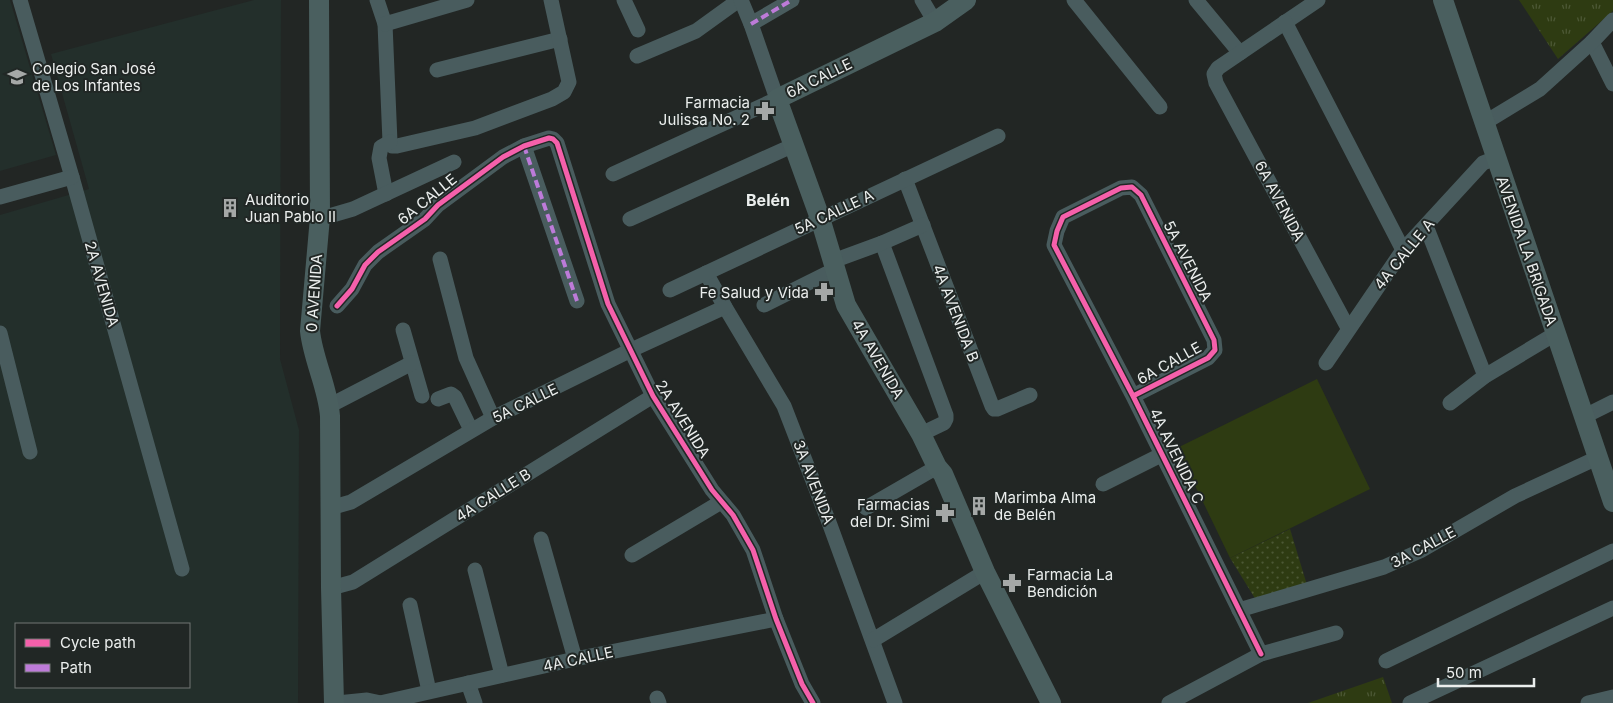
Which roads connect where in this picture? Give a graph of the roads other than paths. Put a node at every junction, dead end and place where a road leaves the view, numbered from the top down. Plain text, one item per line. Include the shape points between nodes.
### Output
1 (20, 0) edge
2 (319, 0) edge
3 (377, 0) edge
4 (466, 0) edge
5 (551, 0) edge
6 (624, 0) edge
7 (740, 0) edge
8 (792, 0) edge
9 (922, 0) edge
10 (966, 0) edge
11 (1074, 0) edge
12 (1196, 0) edge
13 (1318, 0) edge
14 (1443, 0) edge
15 (1613, 20) edge
16 (935, 22) junction
17 (1285, 22) junction
18 (385, 24) junction
19 (751, 24) junction
20 (638, 30) dead end
21 (560, 39) junction
22 (1592, 42) junction
23 (1240, 53) junction
24 (637, 56) dead end
25 (437, 70) dead end
26 (1613, 84) edge
27 (776, 99) junction
28 (1160, 107) dead end
29 (1484, 123) junction
30 (998, 136) dead end
31 (553, 139) joint
32 (390, 142) junction
33 (794, 145) junction
34 (524, 146) junction
35 (1496, 158) junction
36 (454, 162) dead end
37 (613, 174) dead end
38 (72, 177) junction
39 (905, 179) junction
40 (1132, 187) joint
41 (386, 194) junction
42 (0, 197) edge
43 (320, 217) junction
44 (820, 218) junction
45 (630, 219) dead end
46 (923, 225) junction
47 (1426, 226) junction
48 (882, 243) junction
49 (1403, 250) junction
50 (440, 259) dead end
51 (833, 265) junction
52 (706, 273) junction
53 (670, 290) dead end
54 (577, 301) dead end
55 (764, 305) dead end
56 (337, 306) dead end
57 (725, 307) junction
58 (1348, 328) junction
59 (403, 330) dead end
60 (0, 333) edge
61 (1555, 334) junction
62 (1216, 350) joint
63 (630, 351) junction
64 (412, 363) junction
65 (1326, 363) dead end
66 (1485, 376) junction
67 (1030, 395) dead end
68 (422, 396) dead end
69 (653, 396) junction
70 (1133, 396) junction
71 (438, 400) dead end
72 (1613, 402) edge
73 (1450, 403) dead end
74 (329, 406) junction
75 (493, 418) junction
76 (1583, 418) junction
77 (470, 430) junction
78 (921, 434) junction
79 (30, 452) dead end
80 (1162, 454) junction
81 (937, 467) junction
82 (1604, 467) edge
83 (1103, 484) dead end
84 (721, 502) junction
85 (1613, 502) edge
86 (330, 508) junction
87 (866, 508) dead end
88 (541, 539) dead end
89 (1613, 551) edge
90 (632, 555) dead end
91 (182, 569) dead end
92 (475, 570) dead end
93 (985, 572) junction
94 (331, 588) junction
95 (410, 605) dead end
96 (1613, 608) edge
97 (1239, 610) junction
98 (776, 619) junction
99 (1336, 633) dead end
100 (873, 640) junction
101 (1261, 654) junction
102 (575, 659) junction
103 (1386, 662) dead end
104 (502, 675) junction
105 (468, 682) junction
106 (428, 691) junction
107 (1613, 697) edge
108 (356, 702) edge
109 (1049, 702) edge
110 (336, 703) edge
111 (381, 703) edge
112 (475, 703) edge
113 (812, 703) edge
114 (895, 703) edge
115 (1169, 703) edge
116 (1410, 703) edge
117 (1588, 703) edge

1 - 38 street, 2A AVENIDA
2 - 43 street, 0 AVENIDA
3 - 18 street
4 - 18 street
5 - 21 street
6 - 20 street
7 - 19 street, 4A AVENIDA
7 - 24 street via 696,31
8 - 19 street
9 - 16 street
10 - 16 street, 6A CALLE
11 - 28 street
12 - 23 street
13 - 17 street
14 - 29 street, AVENIDA LA BRIGADA
15 - 22 street
16 - 27 street, 6A CALLE
17 - 23 street
17 - 49 street
18 - 32 street
19 - 27 street, 4A AVENIDA
21 - 25 street
21 - 32 street via 569,82 558,96 475,128 397,146
22 - 26 street
22 - 29 street via 1540,89
23 - 58 street, 6A AVENIDA via 1218,68 1214,74 1216,83
27 - 33 street, 4A AVENIDA
27 - 37 street, 6A CALLE
29 - 35 street, AVENIDA LA BRIGADA
30 - 39 street, 5A CALLE A
31 - 34 street, 6A CALLE
31 - 63 street, 2A AVENIDA via 557,143 608,304
32 - 41 street via 381,147 379,158
33 - 44 street, 4A AVENIDA
33 - 45 street
34 - 54 street
34 - 56 street, 6A CALLE via 469,181 438,205 426,219 378,252 365,264 352,290
35 - 47 street, 4A CALLE A via 1483,164
35 - 61 street, AVENIDA LA BRIGADA
36 - 41 street
38 - 42 street
38 - 91 street, 2A AVENIDA
39 - 44 street, 5A CALLE A
39 - 46 street, 4A AVENIDA B
40 - 62 street, 5A AVENIDA via 1141,195 1214,340
40 - 70 street, 4A AVENIDA C via 1121,188 1063,217 1054,245
41 - 43 street via 353,209
43 - 74 street, 0 AVENIDA via 310,331
44 - 51 street, 4A AVENIDA
44 - 52 street, 5A CALLE A
46 - 48 street
46 - 67 street, 4A AVENIDA B via 994,410
47 - 49 street, 4A CALLE A
47 - 66 street
48 - 51 street
48 - 78 street via 946,419
49 - 58 street, 4A CALLE A
50 - 75 street via 466,358
51 - 55 street
51 - 78 street, 4A AVENIDA via 846,305
52 - 53 street, 5A CALLE A
52 - 57 street, 3A AVENIDA
57 - 63 street, 5A CALLE
57 - 100 street, 3A AVENIDA via 784,406
58 - 65 street, 4A CALLE A
59 - 64 street
60 - 79 street
61 - 66 street
61 - 76 street, AVENIDA LA BRIGADA
62 - 70 street, 6A CALLE via 1208,358
63 - 69 street, 2A AVENIDA
63 - 75 street, 5A CALLE
64 - 68 street
64 - 74 street
66 - 73 street
69 - 84 street, 2A AVENIDA
69 - 94 street, 4A CALLE B via 353,582
70 - 80 street, 4A AVENIDA C
71 - 77 street via 452,394
72 - 76 street
74 - 86 street, 0 AVENIDA
75 - 77 street, 5A CALLE
76 - 82 street, AVENIDA LA BRIGADA
77 - 86 street, 5A CALLE via 351,502
78 - 81 street, 4A AVENIDA
80 - 83 street
80 - 97 street, 4A AVENIDA C
81 - 87 street
81 - 93 street, 4A AVENIDA via 943,474
82 - 85 street, AVENIDA LA BRIGADA
82 - 97 street, 3A CALLE via 1514,496 1420,551 1384,567
84 - 90 street
84 - 98 street, 2A AVENIDA via 733,515 753,550
86 - 94 street, 0 AVENIDA
88 - 102 street
89 - 103 street
92 - 104 street
93 - 100 street
93 - 109 street, 4A AVENIDA
94 - 110 street, 0 AVENIDA
95 - 106 street
96 - 116 street
97 - 101 street, 4A AVENIDA C
98 - 102 street, 4A CALLE
98 - 113 street, 2A AVENIDA
99 - 101 street
100 - 114 street, 3A AVENIDA
101 - 115 street
102 - 104 street, 4A CALLE
104 - 105 street, 4A CALLE
105 - 106 street, 4A CALLE
105 - 112 street
106 - 111 street, 4A CALLE
107 - 117 street
108 - 110 street, 4A CALLE
108 - 111 street, 4A CALLE

